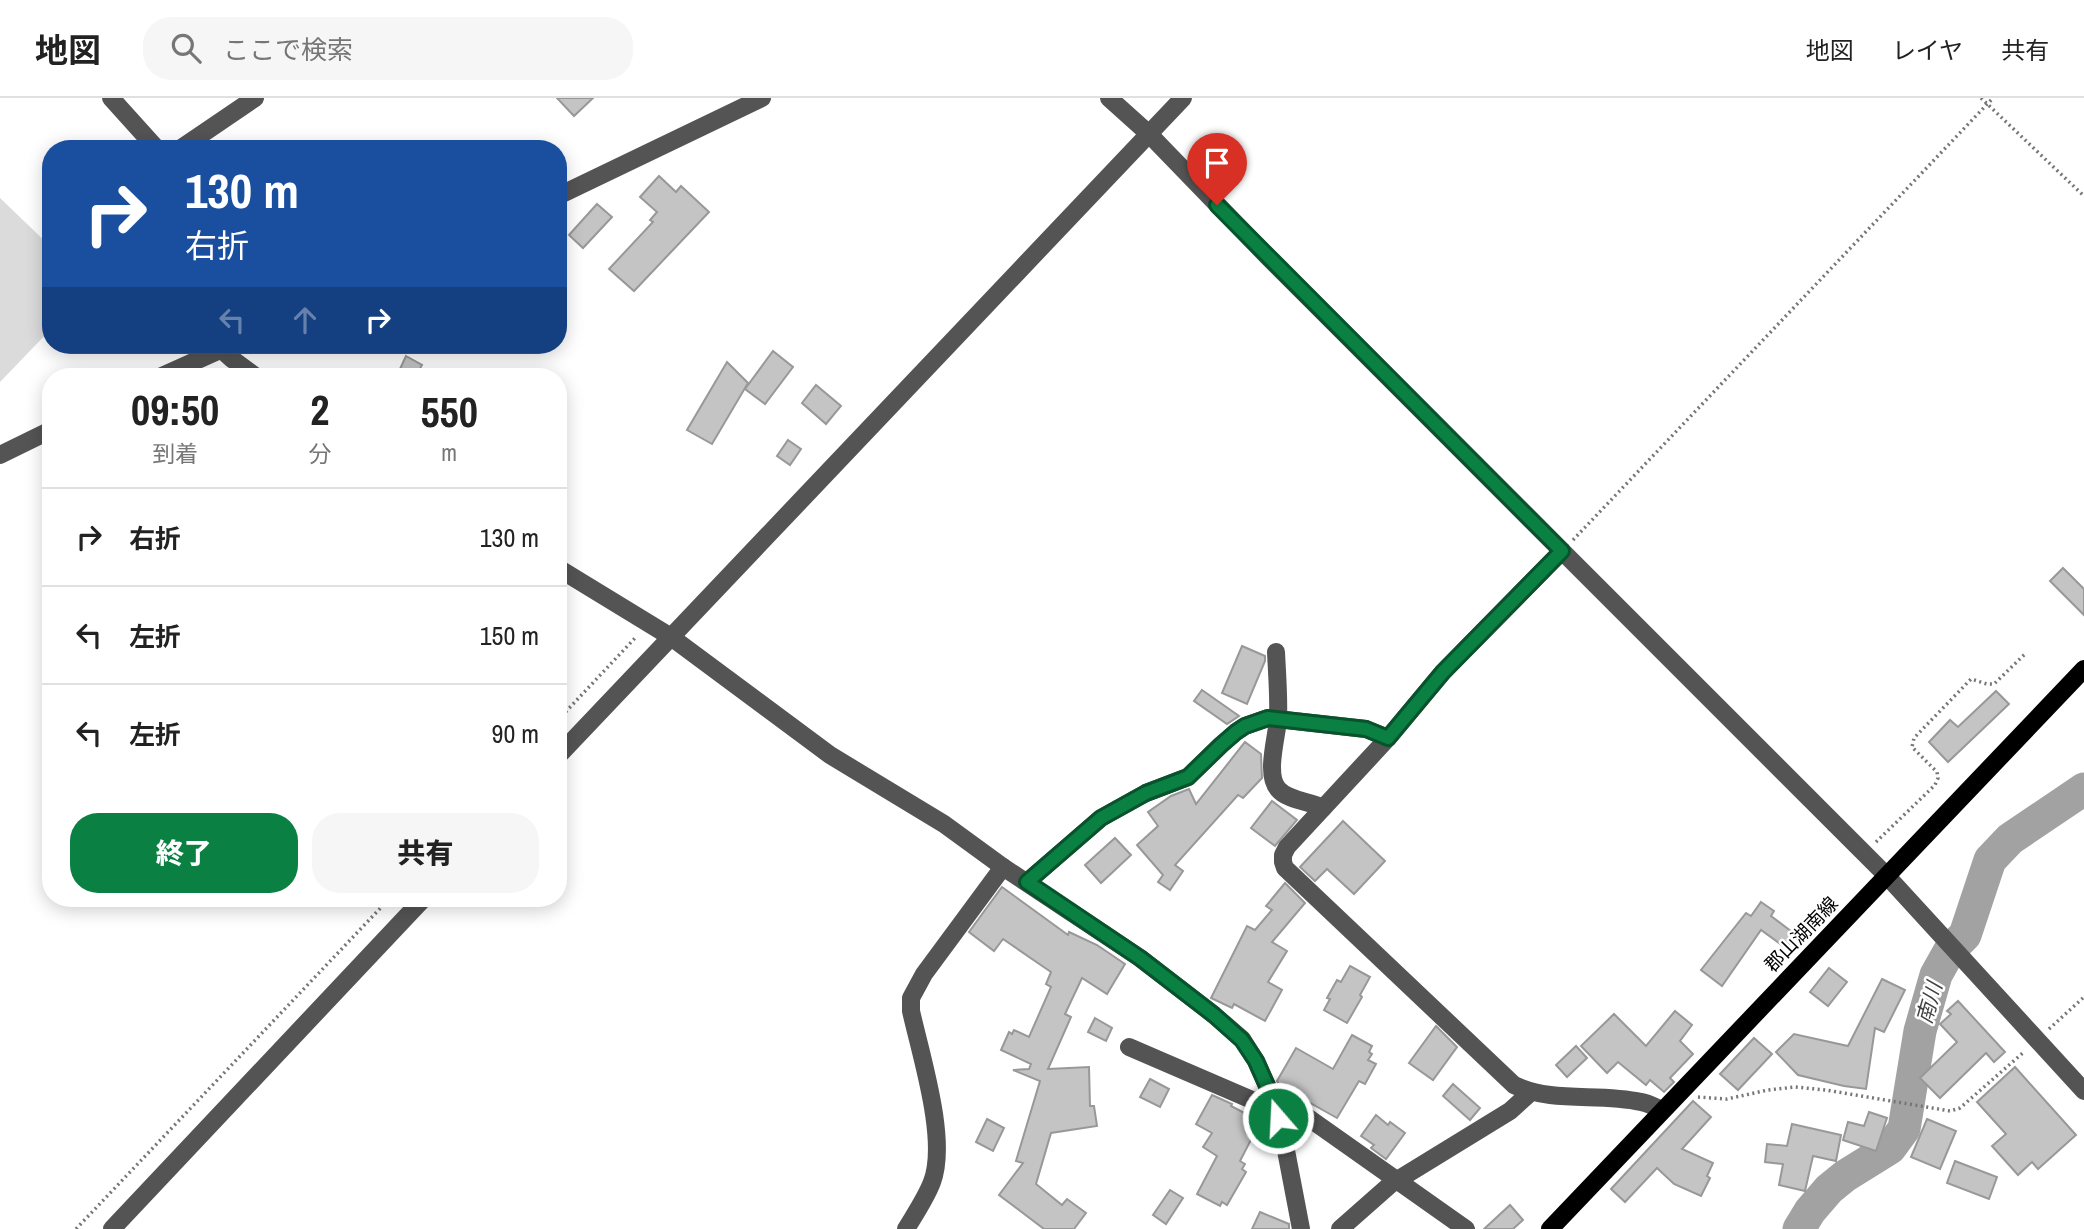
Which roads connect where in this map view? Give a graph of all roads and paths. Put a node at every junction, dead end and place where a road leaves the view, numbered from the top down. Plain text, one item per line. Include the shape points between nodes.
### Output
1 (111, 98) edge
2 (255, 98) edge
3 (762, 98) edge
4 (1109, 98) edge
5 (1183, 98) edge
6 (1982, 98) edge
7 (1993, 98) edge
8 (1988, 104) junction
9 (1149, 134) junction
10 (149, 140) edge
11 (193, 140) edge
12 (567, 192) edge
13 (2084, 196) edge
14 (211, 354) edge
15 (233, 354) edge
16 (180, 368) edge
17 (248, 368) edge
18 (42, 434) edge
19 (0, 455) edge
20 (1562, 551) junction
21 (567, 574) edge
22 (649, 624) junction
23 (671, 637) junction
24 (1276, 652) dead end
25 (2025, 654) dead end
26 (2084, 669) edge
27 (567, 711) edge
28 (1278, 719) junction
29 (1388, 738) junction
30 (567, 747) edge
31 (1323, 808) junction
32 (1865, 854) junction
33 (1003, 867) junction
34 (1886, 875) junction
35 (1027, 882) junction
36 (381, 907) edge
37 (416, 907) edge
38 (2084, 997) edge
39 (2038, 1040) junction
40 (1129, 1047) dead end
41 (1679, 1091) junction
42 (2084, 1091) edge
43 (1531, 1092) junction
44 (1272, 1097) junction
45 (1662, 1110) junction
46 (1397, 1180) junction
47 (76, 1229) edge
48 (112, 1229) edge
49 (906, 1229) edge
50 (1301, 1229) edge
51 (1340, 1229) edge
52 (1466, 1229) edge
53 (1550, 1229) edge

1 - 10 street
2 - 11 street
3 - 12 street
4 - 9 street
5 - 9 street
6 - 8 path
7 - 8 path
8 - 13 path
8 - 20 path
9 - 20 street
9 - 23 street
14 - 16 street
15 - 17 street
18 - 19 street
20 - 29 street via 1443,672
20 - 32 street
21 - 22 street
22 - 23 street
22 - 27 path
23 - 30 street
23 - 33 street via 830,755 944,824
24 - 28 street
25 - 32 path via 1994,684 1971,679 1914,738 1912,747 1938,778
26 - 34 main road, 郡山湖南線
28 - 29 street via 1366,729
28 - 31 street via 1272,761 1275,785 1286,795
28 - 35 street via 1268,718 1236,732 1188,777 1101,818
29 - 31 street
31 - 43 street via 1287,847 1285,868 1514,1085
32 - 34 street
33 - 35 street
33 - 49 street via 911,998 938,1149 932,1182
34 - 39 street
34 - 41 main road, 郡山湖南線
35 - 44 street via 1140,958 1214,1015 1247,1046
36 - 47 path
37 - 48 street
38 - 39 path
39 - 41 path via 1960,1108 1950,1111 1795,1087 1727,1099
39 - 42 street
40 - 44 street via 1252,1100
41 - 45 main road, 郡山湖南線
43 - 45 street via 1622,1099
43 - 46 street via 1510,1111
44 - 46 street via 1286,1102
44 - 50 street
45 - 53 main road, 郡山湖南線
46 - 51 street
46 - 52 street

